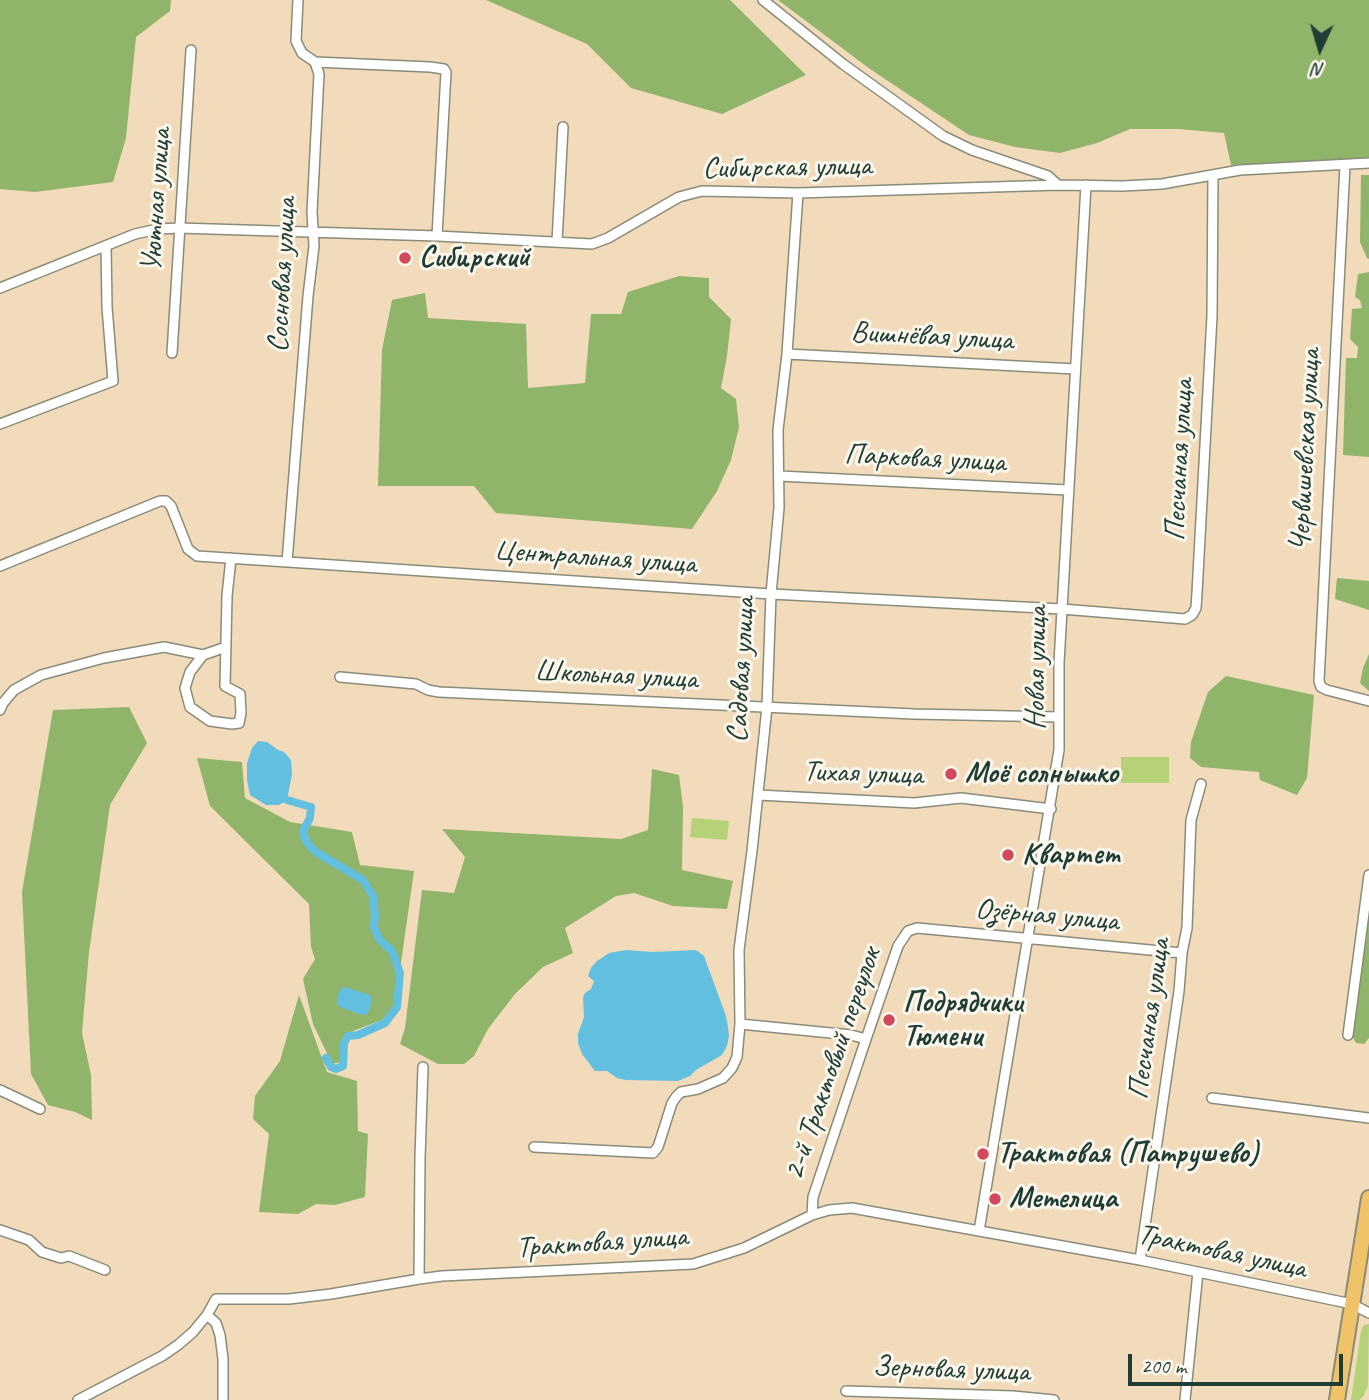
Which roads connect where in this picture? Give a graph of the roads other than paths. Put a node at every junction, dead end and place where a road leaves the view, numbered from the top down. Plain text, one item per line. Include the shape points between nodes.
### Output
1 (298, 0) edge
2 (763, 0) edge
3 (191, 50) dead end
4 (315, 62) junction
5 (563, 127) dead end
6 (1369, 163) edge
7 (1345, 164) junction
8 (1213, 175) junction
9 (1058, 185) junction
10 (1086, 185) junction
11 (798, 193) junction
12 (179, 228) junction
13 (313, 234) junction
14 (437, 236) junction
15 (557, 242) junction
16 (106, 246) junction
17 (0, 288) edge
18 (172, 353) dead end
19 (787, 354) junction
20 (1075, 369) junction
21 (0, 424) edge
22 (779, 476) junction
23 (1068, 490) junction
24 (231, 558) junction
25 (287, 562) junction
26 (0, 566) edge
27 (771, 594) junction
28 (1062, 609) junction
29 (226, 647) junction
30 (203, 655) junction
31 (340, 677) dead end
32 (1369, 701) edge
33 (767, 707) junction
34 (0, 710) edge
35 (1059, 717) junction
36 (1201, 784) dead end
37 (758, 794) junction
38 (1051, 809) junction
39 (1369, 876) edge
40 (908, 931) joint
41 (1028, 938) junction
42 (1182, 953) junction
43 (740, 1024) junction
44 (1348, 1035) dead end
45 (866, 1039) junction
46 (423, 1067) dead end
47 (0, 1090) edge
48 (1212, 1098) dead end
49 (40, 1110) dead end
50 (1369, 1118) edge
51 (534, 1147) dead end
52 (1369, 1198) edge
53 (812, 1214) junction
54 (0, 1230) edge
55 (979, 1231) junction
56 (1140, 1260) junction
57 (105, 1270) dead end
58 (1198, 1272) junction
59 (419, 1279) junction
60 (1352, 1304) junction
61 (1369, 1313) edge
62 (206, 1315) junction
63 (846, 1391) dead end
64 (78, 1400) edge
65 (223, 1400) edge
66 (1054, 1400) edge
67 (1185, 1400) edge
68 (1337, 1400) edge

1 - 4 street via 296,41 302,53
2 - 9 street via 943,136 1048,176
3 - 12 street, Уютная улица
4 - 13 street, Сосновая улица via 319,74
4 - 14 street via 444,69
5 - 15 street
6 - 7 street, Сибирская улица
7 - 8 street, Сибирская улица
7 - 32 street, Червишевская улица via 1319,681 1327,690
8 - 10 street, Сибирская улица via 1162,184
8 - 28 street, Песчаная улица via 1212,316 1196,608 1185,619
9 - 10 street, Сибирская улица
9 - 11 street, Сибирская улица
10 - 20 street, Новая улица
11 - 15 street, Сибирская улица via 702,191 679,197 592,244
11 - 19 street, Садовая улица
12 - 13 street, Сибирская улица
12 - 16 street, Сибирская улица via 135,234
12 - 18 street, Уютная улица
13 - 14 street, Сибирская улица
13 - 25 street, Сосновая улица
14 - 15 street, Сибирская улица
16 - 17 street, Сибирская улица
16 - 21 street via 113,381
19 - 20 street, Вишнёвая улица
19 - 22 street, Садовая улица via 778,430
20 - 23 street, Новая улица
22 - 23 street, Парковая улица
22 - 27 street, Садовая улица
23 - 28 street, Новая улица
24 - 25 street, Центральная улица
24 - 26 street, Центральная улица via 192,554 171,506 160,500
24 - 29 street
25 - 27 street, Центральная улица
27 - 28 street, Центральная улица
27 - 33 street, Садовая улица
28 - 35 street, Новая улица
29 - 30 street
29 - 30 street via 225,686 240,694 239,723 210,721 190,706 185,688
30 - 34 street via 164,647 41,675 14,690
31 - 33 street, Школьная улица via 416,684 439,692
33 - 35 street, Школьная улица
33 - 37 street, Садовая улица
35 - 38 street, Новая улица
36 - 42 street, Песчаная улица via 1191,820
37 - 38 street, Тихая улица via 914,803 961,798
37 - 43 street, Садовая улица via 739,950
38 - 41 street, Новая улица
39 - 44 street
40 - 41 street, Озёрная улица via 917,928
40 - 45 street, 2-й Трактовый переулок via 898,946
41 - 42 street, Озёрная улица
41 - 55 street, Новая улица
42 - 56 street, Песчаная улица
43 - 45 street
43 - 51 street, Садовая улица via 732,1068 723,1077 676,1097 653,1153
45 - 53 street, 2-й Трактовый переулок via 813,1197
46 - 59 street
47 - 49 street
48 - 50 street
52 - 60 highway
53 - 55 street, Трактовая улица via 852,1208
53 - 59 street, Трактовая улица via 744,1248 693,1264
54 - 57 street via 29,1240 42,1252 69,1256
55 - 56 street, Трактовая улица
56 - 58 street, Трактовая улица
58 - 60 street, Трактовая улица
58 - 67 street
59 - 62 street, Трактовая улица via 289,1299 216,1298
60 - 61 street, Трактовая улица
60 - 68 highway
62 - 64 street via 193,1332 162,1356
62 - 65 street via 216,1323 220,1335
63 - 66 street, Зерновая улица

